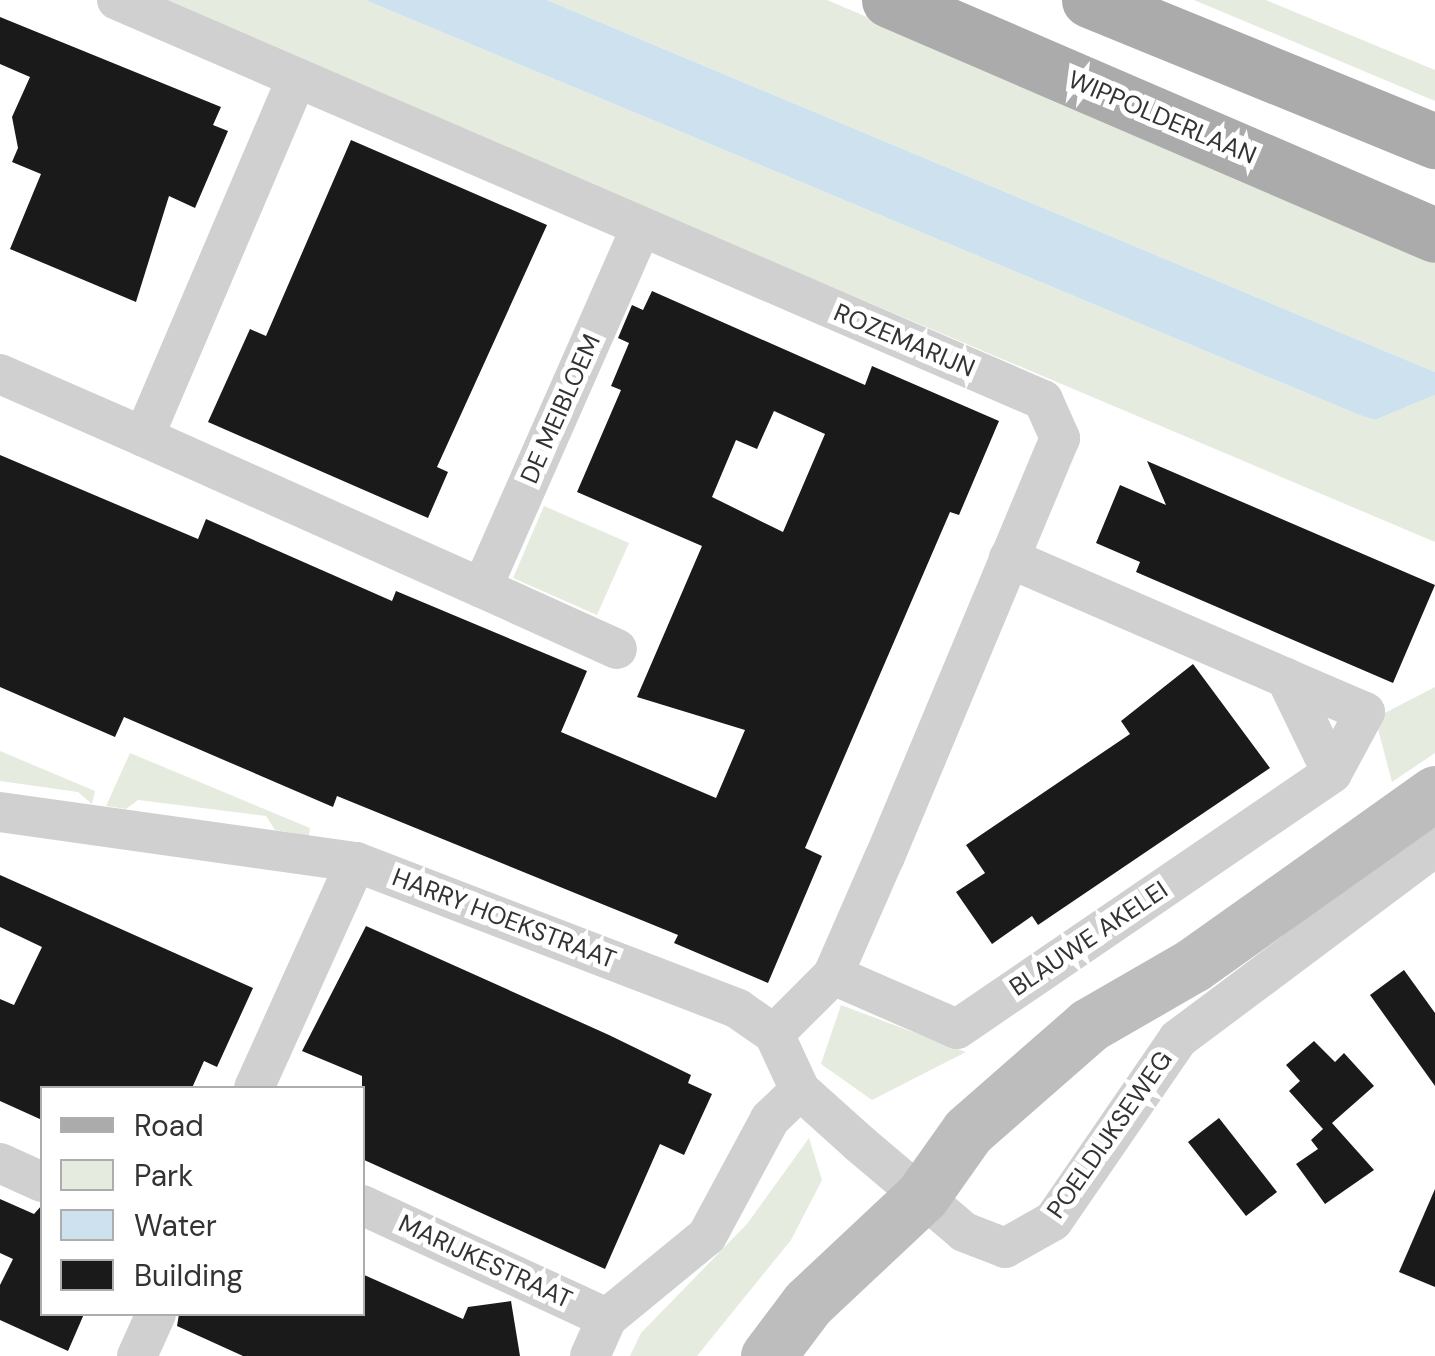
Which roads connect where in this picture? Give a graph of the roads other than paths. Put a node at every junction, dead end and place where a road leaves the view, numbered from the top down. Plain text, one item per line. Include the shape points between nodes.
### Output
1 (116, 0) edge
2 (889, 0) edge
3 (1089, 0) edge
4 (296, 80) junction
5 (1435, 141) edge
6 (640, 229) junction
7 (1435, 235) edge
8 (0, 374) edge
9 (144, 437) junction
10 (1010, 558) junction
11 (482, 588) junction
12 (617, 648) dead end
13 (1286, 678) junction
14 (1332, 774) junction
15 (1435, 793) edge
16 (0, 812) edge
17 (1435, 848) edge
18 (356, 862) junction
19 (833, 976) junction
20 (774, 1034) junction
21 (255, 1086) edge
22 (800, 1090) junction
23 (0, 1164) edge
24 (40, 1181) edge
25 (922, 1196) junction
26 (365, 1207) edge
27 (155, 1316) edge
28 (607, 1318) junction
29 (137, 1356) edge
30 (590, 1356) edge
31 (768, 1356) edge

1 - 4 street, ROZEMARIJN
2 - 7 main road, WIPPOLDERLAAN
3 - 5 main road
4 - 6 street, ROZEMARIJN
4 - 9 street
6 - 10 street, ROZEMARIJN via 1043,400 1060,438
6 - 11 street, DE MEIBLOEM
8 - 9 street
9 - 11 street
10 - 13 street, BLAUWE AKELEI
10 - 19 street, ROZEMARIJN
11 - 12 street
13 - 14 street
13 - 14 street, BLAUWE AKELEI via 1366,712
14 - 19 street, BLAUWE AKELEI via 957,1029
15 - 25 street via 1193,965 1088,1025 968,1130
16 - 18 street, HARRY HOEKSTRAAT
17 - 25 street, POELDIJKSEWEG via 1178,1039 1054,1221 1028,1241 985,1245
18 - 20 street, HARRY HOEKSTRAAT via 738,1008
18 - 21 street
19 - 20 street, ROZEMARIJN
20 - 22 street
22 - 25 street
22 - 28 street via 770,1119 707,1236
23 - 24 street
25 - 31 street via 808,1303
26 - 28 street, MARIJKESTRAAT
27 - 29 street
28 - 30 street

